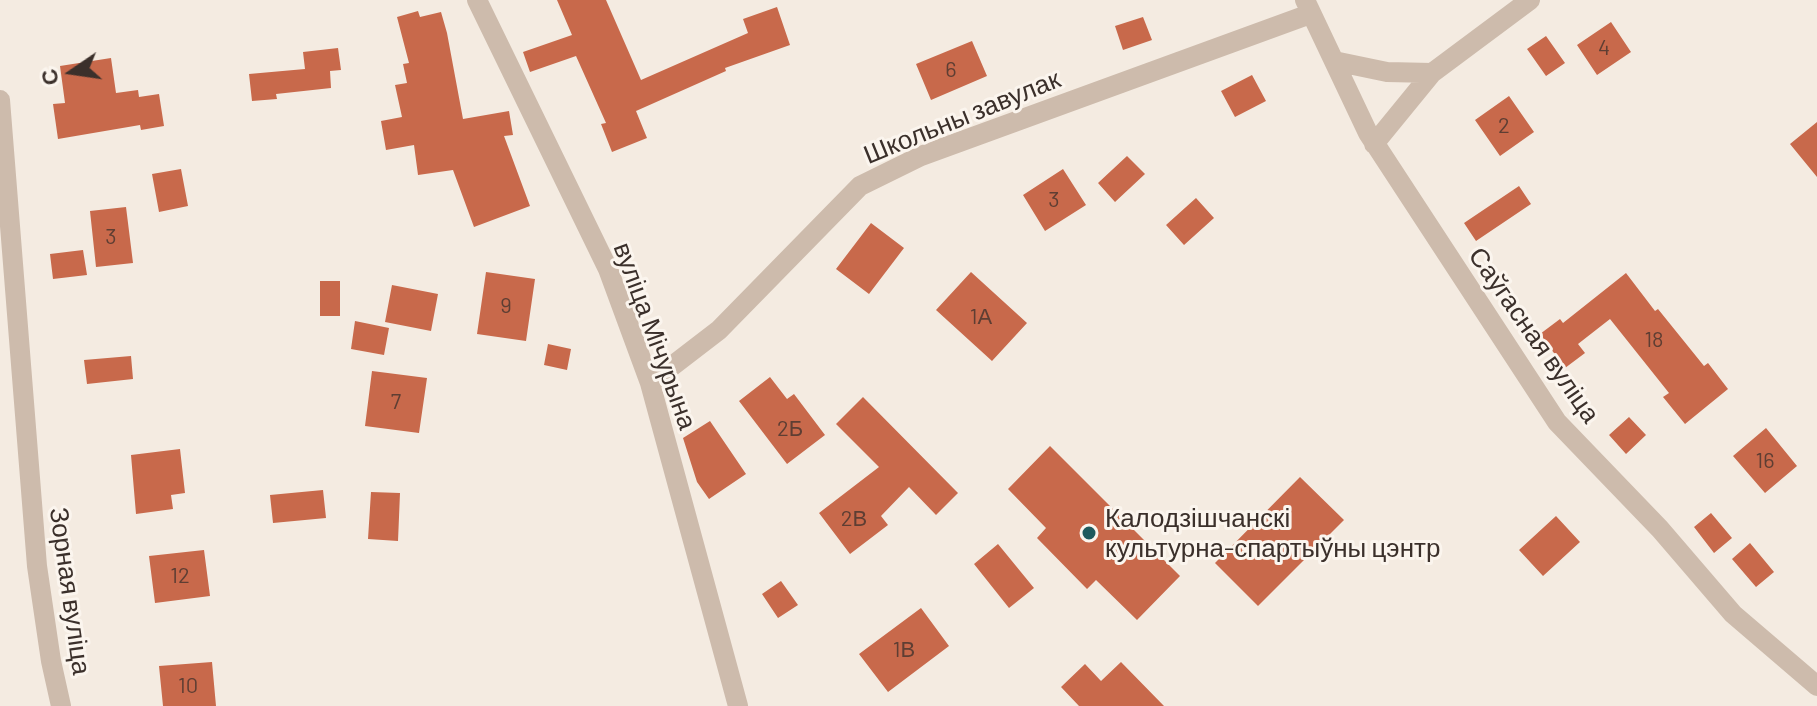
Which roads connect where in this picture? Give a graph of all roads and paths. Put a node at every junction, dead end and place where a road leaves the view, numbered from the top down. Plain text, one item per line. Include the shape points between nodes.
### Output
1 (477, 0) edge
2 (1530, 0) edge
3 (1307, 7) edge
4 (1334, 61) junction
5 (1432, 73) junction
6 (0, 100) edge
7 (1374, 144) junction
8 (650, 383) junction
9 (1817, 686) edge
10 (61, 706) edge
11 (738, 706) edge

1 - 8 street, вуліца Мічурына via 608,269
2 - 5 street
3 - 4 street, Саўгасная вуліца
3 - 8 street, Школьны завулак via 921,156 860,186 719,330
4 - 5 street via 1387,72
4 - 7 street, Саўгасная вуліца
5 - 7 street
6 - 10 street, Зорная вуліца via 37,566
7 - 9 street, Саўгасная вуліца via 1557,422 1733,614
8 - 11 street, вуліца Мічурына

